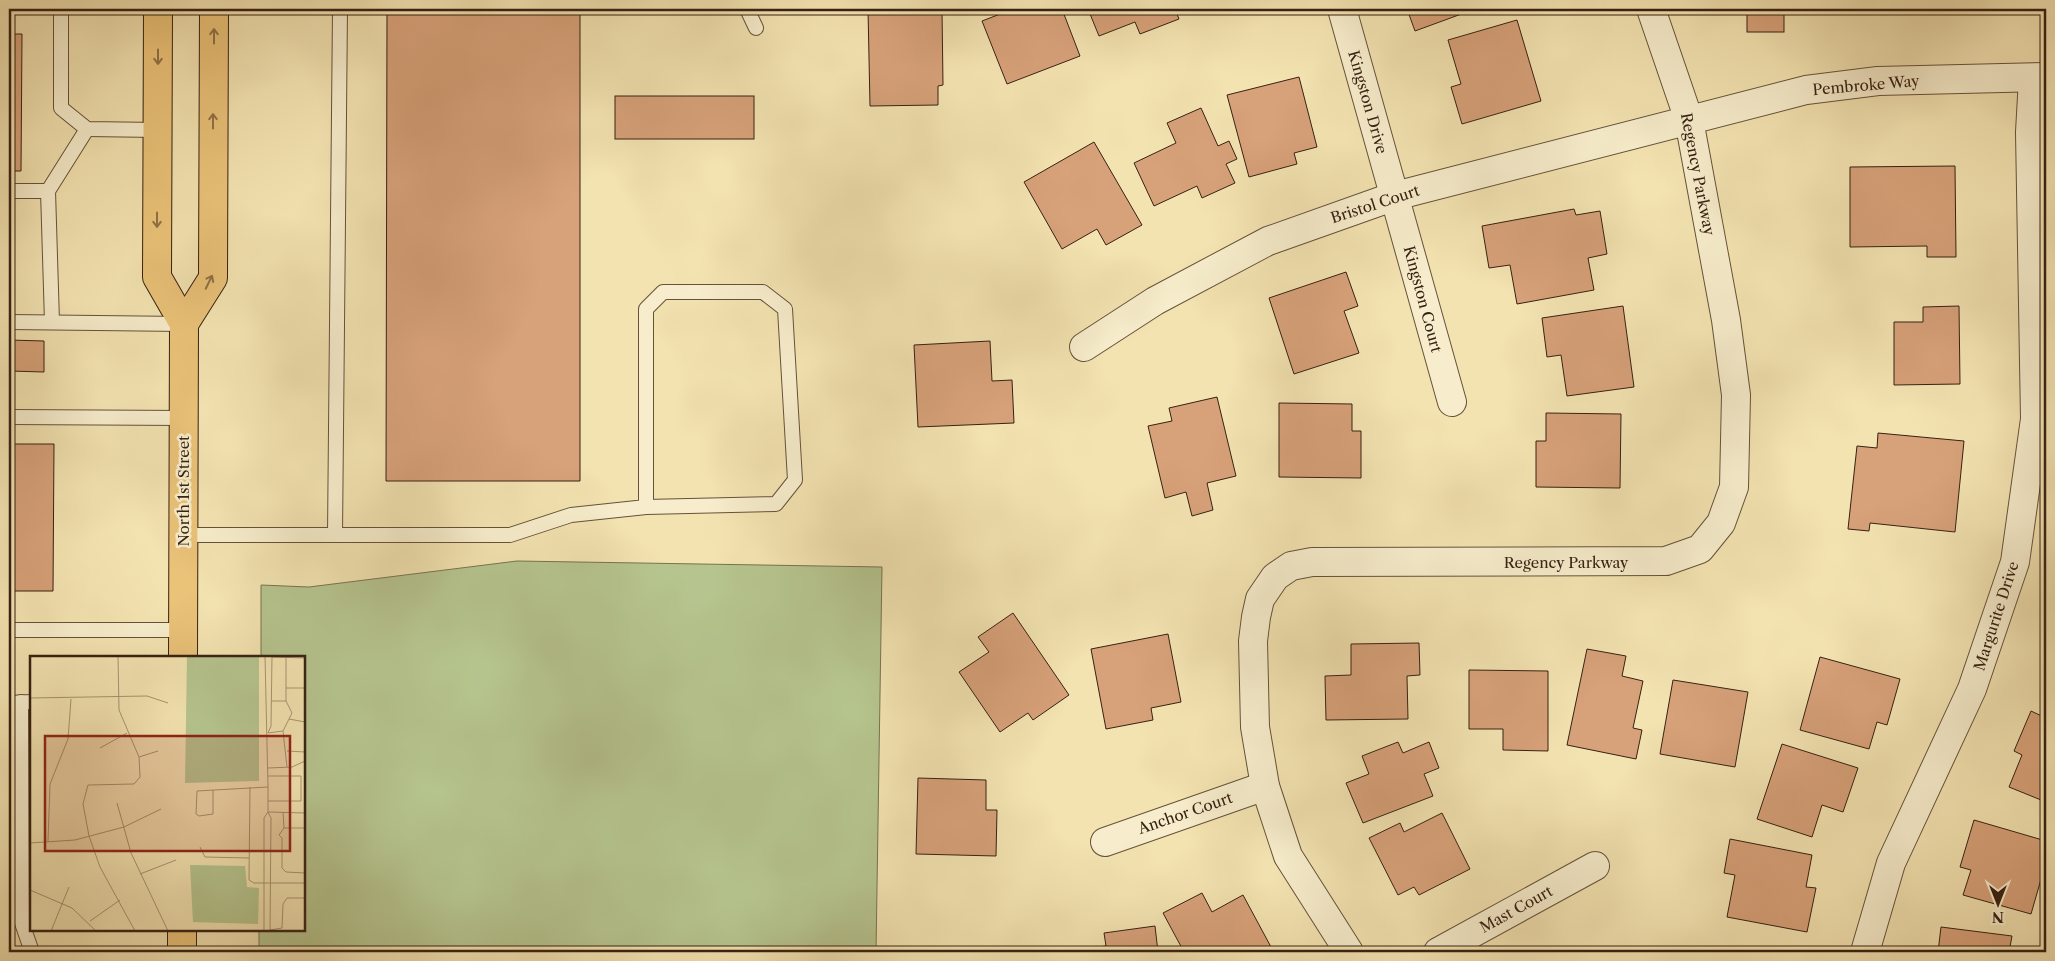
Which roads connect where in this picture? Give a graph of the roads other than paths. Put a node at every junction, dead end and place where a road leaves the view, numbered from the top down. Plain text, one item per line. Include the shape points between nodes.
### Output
1 (61, 9) edge
2 (158, 9) edge
3 (214, 9) edge
4 (340, 9) edge
5 (746, 9) edge
6 (1342, 9) edge
7 (1652, 9) edge
8 (756, 28) dead end
9 (2040, 78) edge
10 (1690, 120) junction
11 (86, 129) junction
12 (158, 130) junction
13 (9, 191) edge
14 (48, 191) junction
15 (1395, 196) junction
16 (9, 322) edge
17 (52, 322) junction
18 (184, 324) junction
19 (1084, 347) dead end
20 (1452, 402) dead end
21 (9, 417) edge
22 (184, 418) junction
23 (646, 507) junction
24 (183, 535) junction
25 (335, 535) junction
26 (9, 630) edge
27 (183, 630) junction
28 (182, 656) edge
29 (20, 702) edge
30 (1265, 786) junction
31 (15, 834) edge
32 (1105, 842) dead end
33 (1595, 866) dead end
34 (182, 931) edge
35 (32, 952) edge
36 (182, 952) edge
37 (1349, 952) edge
38 (1438, 952) edge
39 (1865, 952) edge

1 - 11 lane via 62,108
2 -> 12 main road, North 1st Street
18 -> 3 main road via 213,278
4 - 25 lane
5 - 8 lane
6 - 15 street, Kingston Drive
7 - 10 street, Regency Parkway
9 - 10 street, Pembroke Way via 1878,81 1806,90
9 - 39 street, Margurite Drive via 2030,132 2035,419 2015,562 1972,689 1891,863
10 - 15 street, Bristol Court
10 - 30 street, Regency Parkway via 1726,320 1736,395 1734,487 1721,523 1700,549 1666,561 1312,562 1291,566 1275,577 1260,599 1253,642 1253,705
11 - 12 lane
11 - 14 lane
12 -> 18 main road, North 1st Street via 157,277
13 - 14 lane
14 - 17 lane
15 - 19 street, Bristol Court via 1268,241 1155,301
15 - 20 street, Kingston Court
16 - 17 lane
17 - 18 lane
18 - 22 main road, North 1st Street
21 - 22 lane
22 - 24 main road, North 1st Street
23 - 23 lane via 646,309 663,292 762,292 785,309 795,480 776,504
23 - 25 lane via 571,514 510,535
24 - 25 lane
24 - 27 main road, North 1st Street
26 - 27 lane
27 - 28 main road, North 1st Street
29 - 31 lane
30 - 32 street, Anchor Court
30 - 37 street, Regency Parkway via 1288,856
31 - 35 lane via 22,923
33 - 38 street, Mast Court
34 - 36 main road

